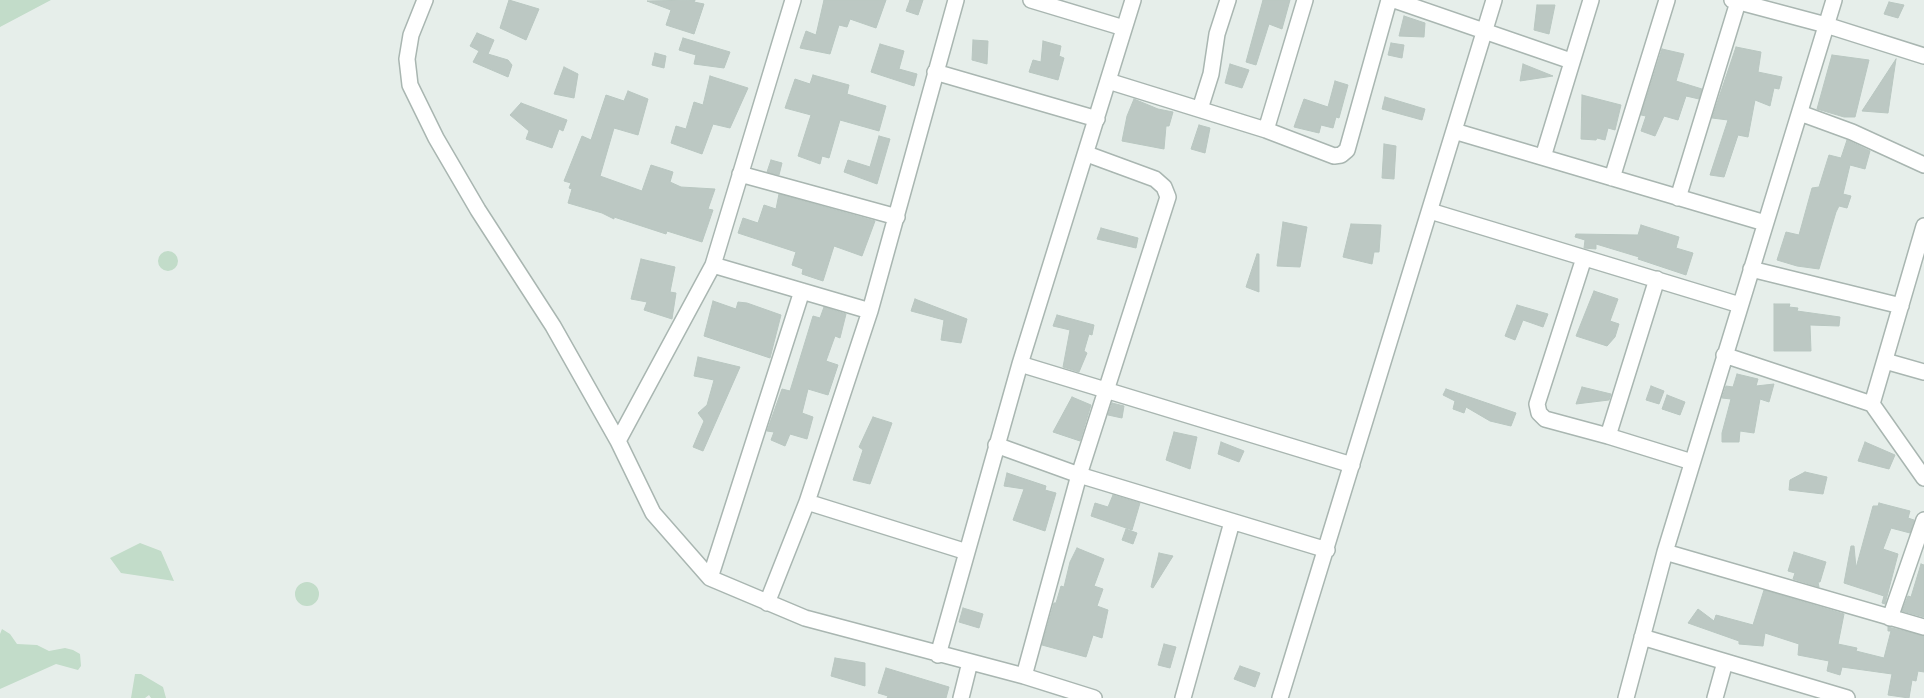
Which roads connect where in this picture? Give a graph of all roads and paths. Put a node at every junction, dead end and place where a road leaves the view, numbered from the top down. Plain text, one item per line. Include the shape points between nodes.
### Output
1 (425, 0) edge
2 (793, 0) edge
3 (956, 0) edge
4 (1035, 0) edge
5 (1133, 0) edge
6 (1228, 0) edge
7 (1305, 0) edge
8 (1388, 0) edge
9 (1394, 0) edge
10 (1494, 0) edge
11 (1591, 0) edge
12 (1667, 0) edge
13 (1834, 0) edge
14 (1735, 1) edge
15 (1826, 25) junction
16 (1124, 28) junction
17 (1485, 31) junction
18 (1924, 56) edge
19 (1571, 61) junction
20 (935, 72) junction
21 (1108, 81) junction
22 (1200, 109) junction
23 (1800, 113) junction
24 (1097, 119) junction
25 (1266, 130) junction
26 (1454, 131) junction
27 (1087, 154) junction
28 (1543, 157) junction
29 (1924, 164) edge
30 (740, 174) junction
31 (1612, 178) junction
32 (1678, 198) junction
33 (1430, 211) junction
34 (897, 217) junction
35 (1765, 223) junction
36 (1924, 226) edge
37 (1584, 258) junction
38 (713, 265) junction
39 (1750, 269) junction
40 (1657, 279) junction
41 (802, 291) junction
42 (1740, 305) junction
43 (1901, 306) junction
44 (870, 311) junction
45 (1724, 355) junction
46 (1885, 361) junction
47 (1020, 364) junction
48 (1924, 372) edge
49 (1107, 390) junction
50 (1872, 404) junction
51 (1608, 436) junction
52 (618, 441) junction
53 (996, 445) junction
54 (1692, 462) junction
55 (1352, 465) junction
56 (1079, 475) junction
57 (1924, 478) edge
58 (807, 502) junction
59 (1924, 520) edge
60 (1232, 522) junction
61 (1326, 550) junction
62 (967, 552) junction
63 (1665, 552) junction
64 (710, 578) junction
65 (767, 603) junction
66 (1890, 618) junction
67 (1924, 627) edge
68 (1642, 637) junction
69 (938, 655) junction
70 (970, 662) junction
71 (1725, 662) junction
72 (1024, 676) junction
73 (1798, 691) edge
74 (1071, 695) edge
75 (961, 698) edge
76 (1094, 698) edge
77 (1184, 698) edge
78 (1280, 698) edge
79 (1626, 698) edge
80 (1715, 698) edge
81 (1847, 698) edge

1 - 52 street via 411,35 408,59 410,85 478,210 553,326
2 - 30 street
3 - 20 street
4 - 16 street
5 - 16 street
6 - 22 street
7 - 25 street
8 - 25 street via 1348,150 1334,156
9 - 17 street
10 - 17 street
11 - 19 street
12 - 31 street
13 - 15 street
14 - 15 street
14 - 32 street
15 - 18 street
15 - 23 street
16 - 21 street
17 - 19 street
17 - 26 street
19 - 28 street
20 - 24 street
20 - 34 street
21 - 22 street
21 - 24 street
22 - 25 street
23 - 29 street
23 - 35 street
24 - 27 street
26 - 28 street
26 - 33 street
27 - 47 street
27 - 49 street via 1155,179 1164,187 1168,197
28 - 31 street
30 - 34 street
30 - 38 street
31 - 32 street
32 - 35 street
33 - 37 street
33 - 55 street
34 - 44 street
35 - 39 street
36 - 43 street
37 - 40 street
37 - 51 street via 1537,404 1545,419
38 - 41 street
38 - 52 street
39 - 42 street
39 - 43 street
40 - 42 street
40 - 51 street
41 - 44 street
41 - 64 street
42 - 45 street
43 - 46 street
44 - 58 street
45 - 50 street
45 - 54 street
46 - 48 street
46 - 50 street
47 - 49 street
47 - 53 street
49 - 55 street
49 - 56 street
50 - 57 street
51 - 54 street
52 - 64 street via 653,512
53 - 56 street
53 - 62 street
54 - 63 street
55 - 61 street
56 - 60 street
56 - 72 street
58 - 62 street
58 - 65 street
59 - 66 street
60 - 61 street
60 - 77 street
61 - 78 street
62 - 69 street
63 - 66 street
63 - 68 street
64 - 65 street
65 - 69 street via 805,618
66 - 67 street
68 - 71 street
68 - 79 street
69 - 70 street
70 - 72 street
70 - 75 street
71 - 73 street
71 - 80 street
72 - 74 street
73 - 81 street
74 - 76 street

